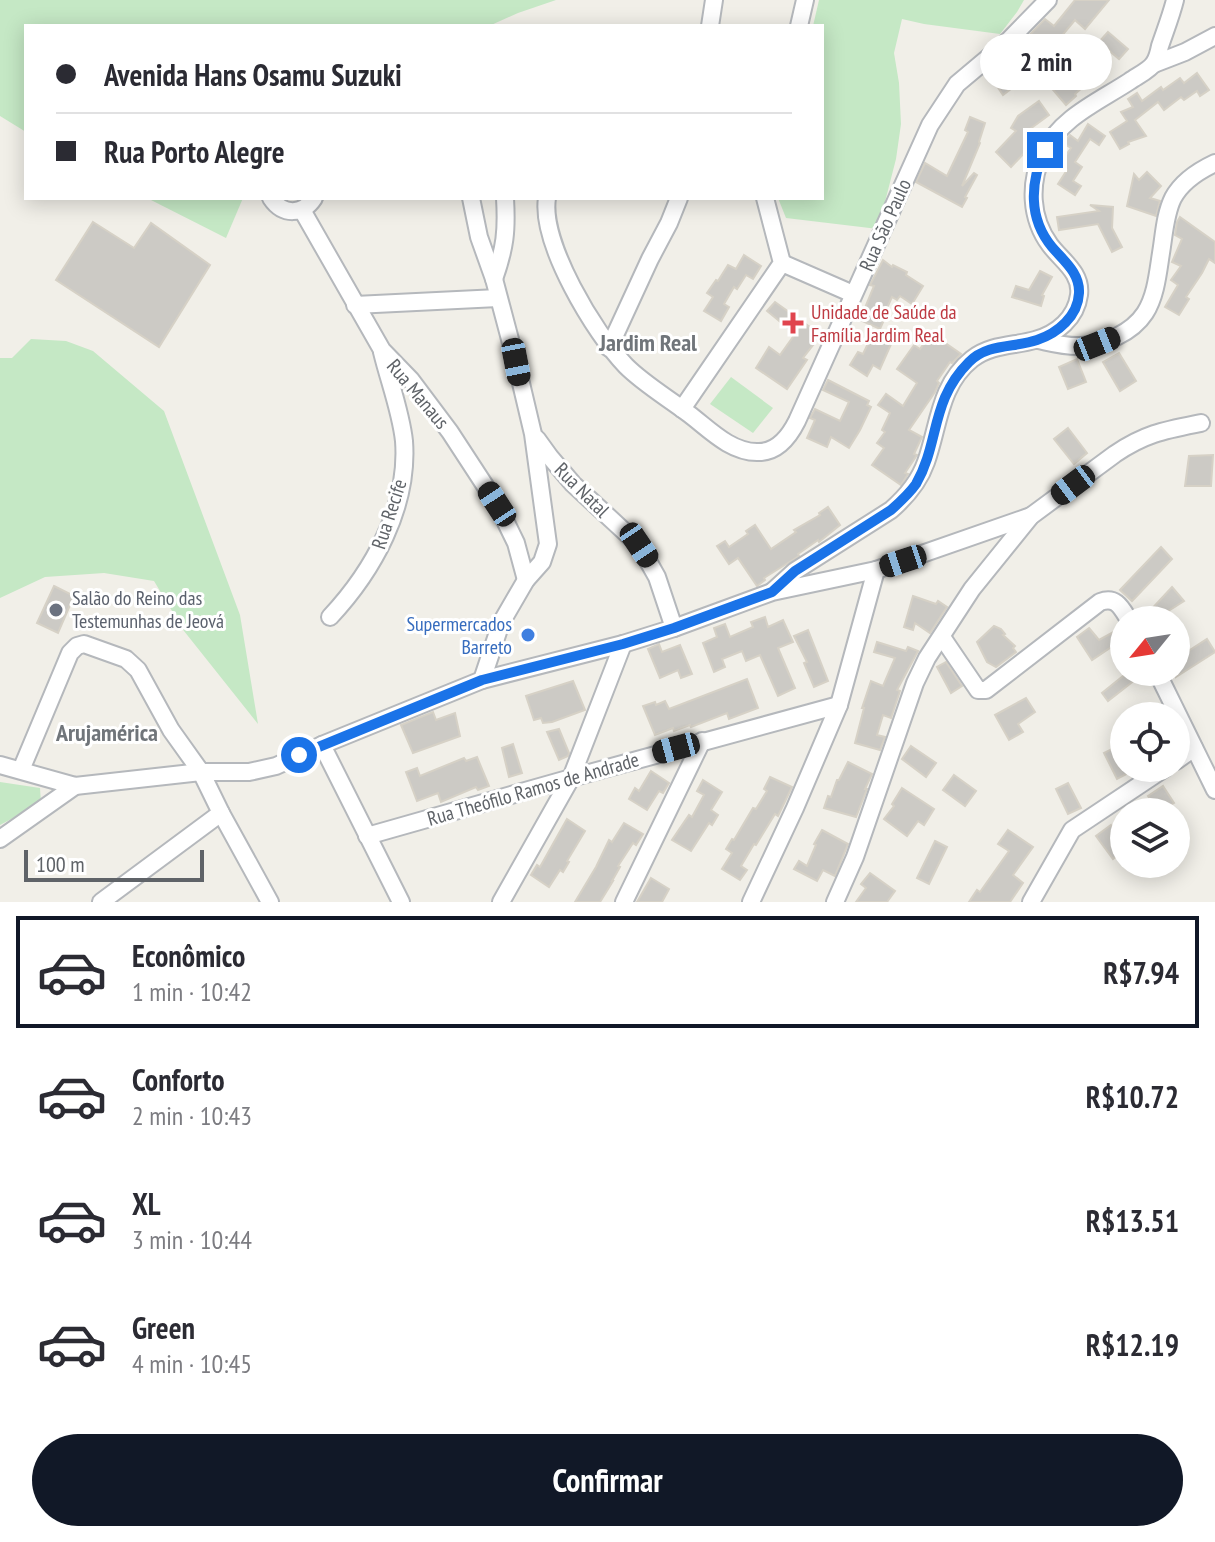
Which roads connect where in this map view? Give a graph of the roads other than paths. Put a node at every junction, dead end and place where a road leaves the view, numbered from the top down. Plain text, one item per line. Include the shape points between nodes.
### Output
1 (714, 0) edge
2 (805, 0) edge
3 (1048, 0) edge
4 (1175, 0) edge
5 (710, 24) edge
6 (799, 24) edge
7 (1215, 36) edge
8 (1154, 64) junction
9 (1215, 163) edge
10 (273, 200) edge
11 (313, 200) edge
12 (471, 200) edge
13 (505, 200) edge
14 (547, 200) edge
15 (678, 200) edge
16 (766, 200) edge
17 (302, 210) junction
18 (782, 263) junction
19 (494, 279) junction
20 (853, 294) junction
21 (498, 298) junction
22 (355, 305) junction
23 (1038, 340) junction
24 (609, 348) junction
25 (382, 350) junction
26 (682, 409) junction
27 (1201, 423) dead end
28 (533, 434) junction
29 (1031, 516) junction
30 (876, 570) junction
31 (526, 580) junction
32 (772, 592) junction
33 (1120, 606) edge
34 (330, 617) dead end
35 (674, 628) junction
36 (942, 637) junction
37 (623, 644) junction
38 (482, 680) junction
39 (1164, 686) edge
40 (839, 705) junction
41 (702, 741) junction
42 (322, 745) junction
43 (1194, 748) junction
44 (1190, 751) edge
45 (0, 765) edge
46 (21, 770) junction
47 (201, 772) junction
48 (571, 778) junction
49 (1144, 782) edge
50 (75, 786) junction
51 (1215, 790) edge
52 (221, 813) junction
53 (367, 836) junction
54 (0, 839) edge
55 (755, 899) edge
56 (101, 902) edge
57 (270, 902) edge
58 (401, 902) edge
59 (501, 902) edge
60 (624, 902) edge
61 (835, 902) edge
62 (1031, 902) edge

1 - 5 street
2 - 6 street
3 - 20 street, Rua São Paulo via 957,84 930,125
4 - 8 street
7 - 8 street
8 - 23 street via 1070,118 1037,166 1033,203 1039,224 1077,278 1080,291 1067,322
9 - 23 street via 1196,172 1174,196 1157,279 1136,323 1097,344 1066,346
10 - 17 street via 287,211
11 - 17 street
12 - 19 street
13 - 19 street via 505,240
14 - 24 street, Rua São Paulo via 549,226 565,271
15 - 24 street
16 - 18 street
17 - 22 street, Rua Manaus
18 - 20 street
18 - 26 street
19 - 21 street
20 - 26 street, Rua São Paulo via 792,432 772,450 738,449
21 - 22 street
21 - 28 street
22 - 25 street, Rua Manaus
23 - 32 street via 999,346 972,359 946,393 926,462 905,498
24 - 26 street, Rua São Paulo
25 - 31 street, Rua Manaus via 450,432 497,504
25 - 34 street, Rua Recife via 404,439 404,468 379,550
27 - 29 street via 1130,444
28 - 31 street via 548,544 542,562
28 - 35 street, Rua Natal via 573,484 639,545 657,577
29 - 30 street
29 - 36 street via 972,589
30 - 32 street
30 - 40 street
31 - 38 street via 501,623
32 - 35 street
33 - 36 street via 1115,600 1100,602 986,690 978,690
35 - 37 street
36 - 61 street via 915,683
37 - 38 street
37 - 48 street
38 - 42 street
39 - 43 street
40 - 41 street, Rua Theófilo Ramos de Andrade
40 - 55 street
41 - 48 street, Rua Theófilo Ramos de Andrade
41 - 60 street
42 - 47 street via 276,766
42 - 53 street
43 - 44 street
43 - 51 street
45 - 46 street
46 - 47 street via 70,653 84,644 126,659 138,670
46 - 50 street
47 - 50 street
47 - 52 street
48 - 53 street, Rua Theófilo Ramos de Andrade
48 - 59 street
49 - 62 street via 1072,830
50 - 54 street
52 - 56 street
52 - 57 street
53 - 58 street

